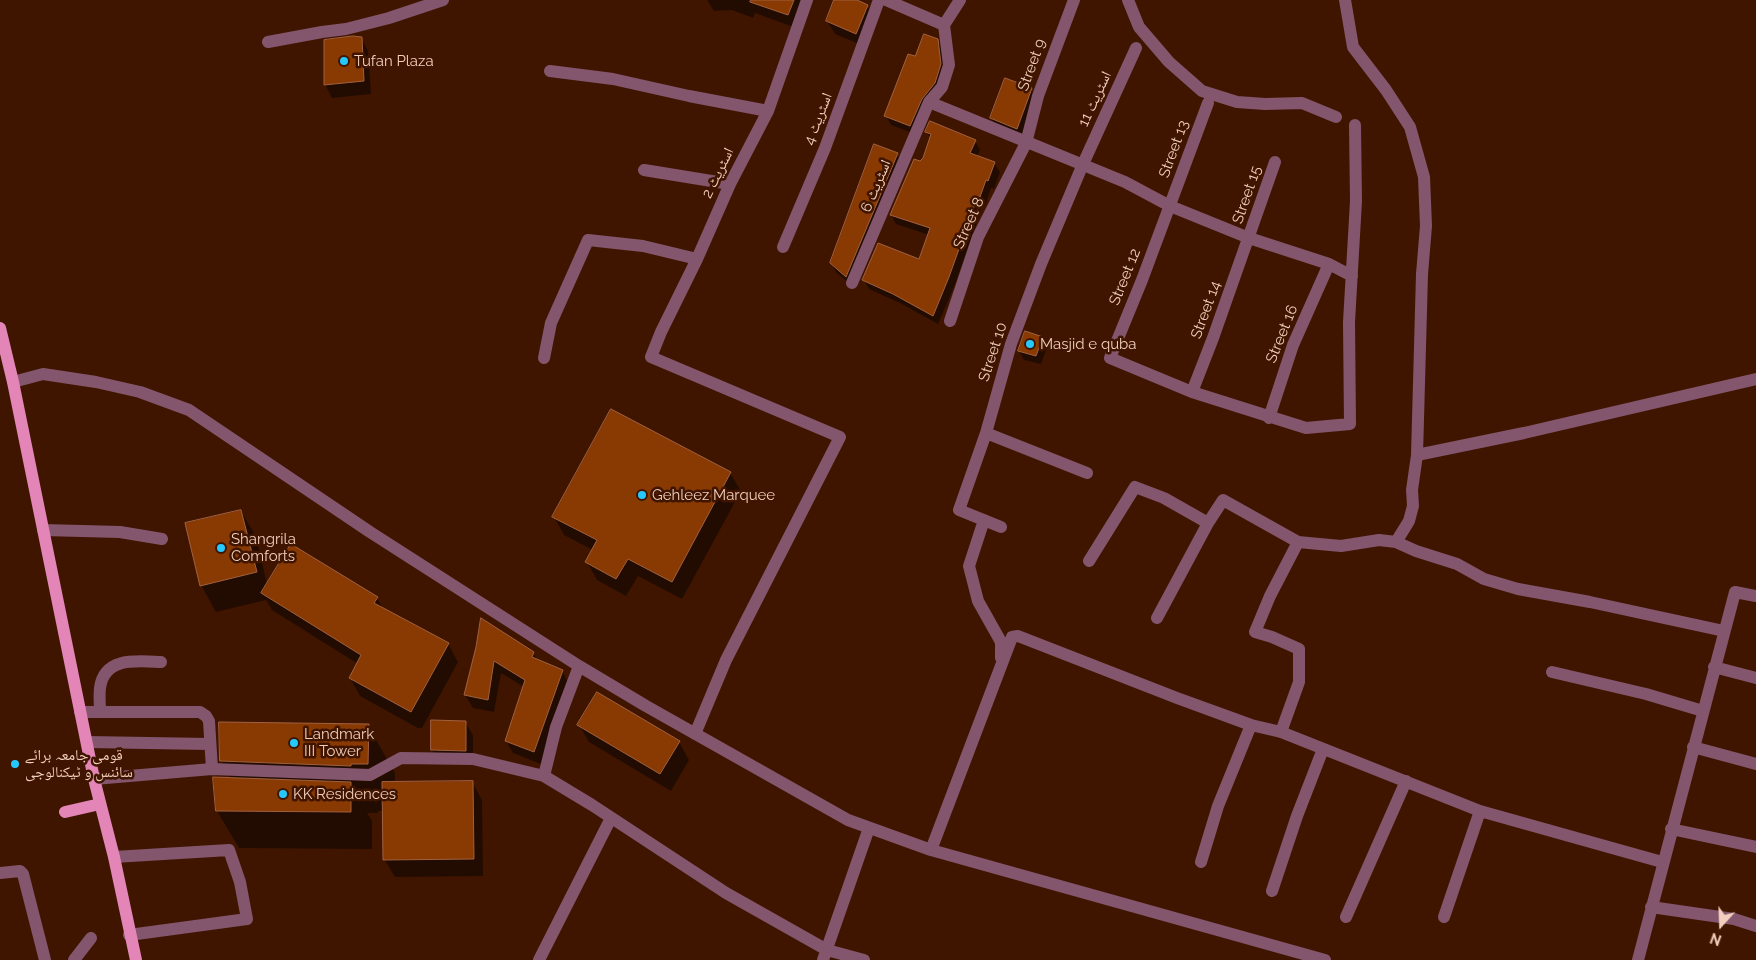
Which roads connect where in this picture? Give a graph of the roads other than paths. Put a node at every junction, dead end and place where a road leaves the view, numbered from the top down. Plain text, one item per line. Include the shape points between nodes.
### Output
1 (443, 0) edge
2 (807, 0) edge
3 (879, 0) edge
4 (886, 0) edge
5 (960, 0) edge
6 (1074, 0) edge
7 (1128, 0) edge
8 (1346, 0) edge
9 (944, 26) junction
10 (268, 42) dead end
11 (1136, 48) dead end
12 (550, 71) dead end
13 (930, 102) junction
14 (1208, 102) dead end
15 (768, 111) junction
16 (1336, 117) dead end
17 (1355, 125) dead end
18 (1026, 143) junction
19 (1275, 162) dead end
20 (1083, 164) junction
21 (644, 170) dead end
22 (730, 184) junction
23 (1170, 206) junction
24 (1249, 238) junction
25 (783, 247) dead end
26 (697, 258) junction
27 (1329, 264) junction
28 (1352, 276) junction
29 (852, 283) dead end
30 (950, 321) dead end
31 (0, 328) edge
32 (544, 358) dead end
33 (1756, 378) edge
34 (13, 382) junction
35 (1192, 392) junction
36 (1269, 418) junction
37 (986, 433) junction
38 (1417, 455) junction
39 (1087, 473) dead end
40 (984, 520) junction
41 (1208, 523) junction
42 (1000, 527) dead end
43 (43, 530) junction
44 (162, 539) dead end
45 (1298, 542) junction
46 (1396, 542) junction
47 (1089, 561) dead end
48 (1756, 596) edge
49 (1158, 618) dead end
50 (1724, 631) junction
51 (161, 662) dead end
52 (1002, 665) junction
53 (579, 666) junction
54 (1714, 667) junction
55 (1552, 672) dead end
56 (1756, 678) edge
57 (1703, 711) junction
58 (80, 712) junction
59 (100, 712) junction
60 (1251, 725) junction
61 (1281, 732) junction
62 (695, 734) junction
63 (86, 742) junction
64 (209, 744) junction
65 (1693, 747) junction
66 (1323, 749) junction
67 (1756, 764) edge
68 (212, 769) junction
69 (544, 776) junction
70 (94, 779) junction
71 (1406, 782) junction
72 (100, 804) junction
73 (1480, 811) junction
74 (64, 812) dead end
75 (611, 818) junction
76 (869, 828) junction
77 (1671, 829) junction
78 (1756, 847) edge
79 (931, 850) junction
80 (114, 857) junction
81 (1201, 862) dead end
82 (1662, 862) junction
83 (0, 873) edge
84 (1272, 891) dead end
85 (1651, 907) junction
86 (1346, 917) dead end
87 (1444, 917) dead end
88 (1756, 926) edge
89 (129, 935) junction
90 (92, 938) dead end
91 (825, 955) edge
92 (45, 960) edge
93 (74, 960) edge
94 (136, 960) edge
95 (539, 960) edge
96 (864, 960) edge
97 (1325, 960) edge
98 (1638, 960) edge

1 - 10 street via 346,29
2 - 15 street, اسٹریٹ 2
3 - 25 street, اسٹریٹ 4 via 825,148
4 - 9 street
5 - 9 street
6 - 18 street, Street 9 via 1038,96
7 - 16 street via 1139,27 1169,62 1202,91 1236,102 1302,103
8 - 38 street via 1353,47 1410,127 1424,177 1426,226
9 - 13 street, اسٹریٹ 6 via 950,65 942,87
11 - 20 street, اسٹریٹ 11
12 - 15 street via 613,79
13 - 18 street
13 - 29 street, اسٹریٹ 6
14 - 23 street, Street 13
15 - 22 street, اسٹریٹ 2
17 - 28 street via 1356,201
18 - 20 street
18 - 30 street, Street 8 via 978,236
19 - 24 street, Street 15
20 - 23 street
20 - 37 street, Street 10 via 1012,344
21 - 22 street
22 - 26 street, اسٹریٹ 2
23 - 24 street
23 - 35 street, Street 12 via 1110,358
24 - 27 street
24 - 35 street, Street 14
26 - 32 street via 643,246 588,240 551,323
26 - 62 street, اسٹریٹ 2 via 651,357 840,437 726,660
27 - 28 street
27 - 36 street, Street 16 via 1293,345
28 - 36 street via 1350,424 1306,428
31 - 34 main road
33 - 38 street
34 - 43 main road
34 - 53 street via 43,374 96,382 140,392 189,410 370,532
35 - 36 street
37 - 39 street
37 - 40 street, Street 10 via 959,510
38 - 46 street via 1413,506 1409,522
40 - 42 street, Street 10
40 - 52 street via 969,566 978,601 1001,642
41 - 45 street via 1224,500
41 - 47 street via 1164,498 1135,487
41 - 49 street
43 - 44 street via 120,532
43 - 58 main road
45 - 46 street via 1341,546 1379,540
45 - 61 street via 1255,632 1299,648 1298,682
46 - 50 street via 1457,564 1484,579 1518,589
48 - 50 street via 1735,592
50 - 54 street
51 - 59 street via 123,662 113,666 100,687
52 - 60 street via 1012,637 1018,636
52 - 79 street
53 - 62 street
53 - 69 street via 556,727
54 - 56 street
54 - 57 street
55 - 57 street
57 - 65 street
58 - 59 street
58 - 63 main road
59 - 64 street via 200,712 209,721
60 - 61 street
60 - 81 street via 1218,806
61 - 66 street
62 - 76 street via 848,820
63 - 64 street
63 - 70 main road
64 - 68 street
65 - 67 street
65 - 77 street
66 - 71 street
66 - 84 street
68 - 69 street via 370,775 401,758 473,759
68 - 70 street
69 - 75 street
70 - 72 main road
71 - 73 street
71 - 86 street
72 - 74 main road
72 - 80 main road
73 - 82 street
73 - 87 street
75 - 91 street
75 - 95 street
76 - 79 street
76 - 91 street
77 - 78 street
77 - 82 street
79 - 97 street
80 - 89 main road
80 - 89 street via 229,850 240,882 247,919
82 - 85 street
83 - 92 street via 17,870 23,874
85 - 88 street via 1734,919
85 - 98 street
89 - 94 main road
90 - 93 street
91 - 96 street

